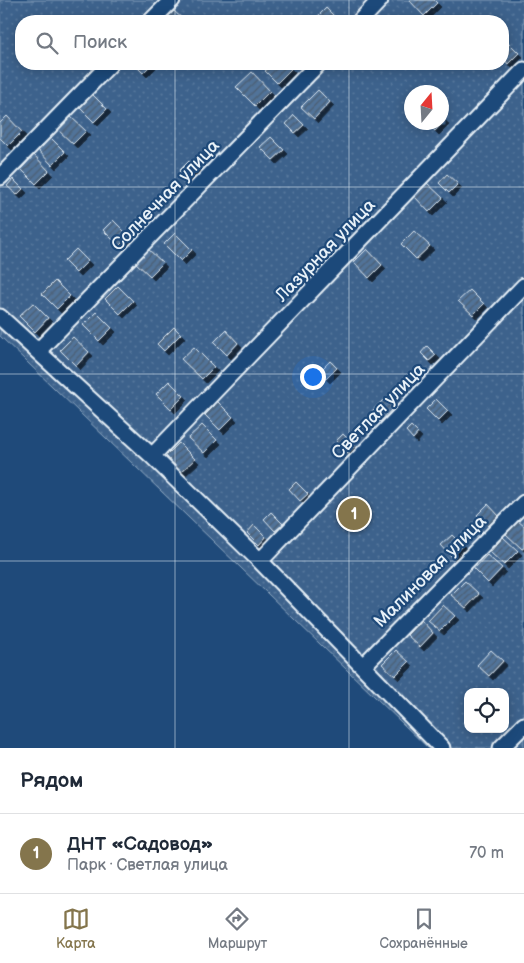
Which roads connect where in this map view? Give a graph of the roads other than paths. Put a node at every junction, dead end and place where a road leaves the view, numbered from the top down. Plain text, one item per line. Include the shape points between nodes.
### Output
1 (172, 0) edge
2 (380, 0) edge
3 (157, 15) edge
4 (366, 15) edge
5 (104, 70) edge
6 (312, 70) edge
7 (524, 70) edge
8 (0, 177) edge
9 (524, 286) edge
10 (0, 317) edge
11 (38, 352) junction
12 (152, 456) junction
13 (524, 503) edge
14 (260, 561) junction
15 (363, 666) junction
16 (524, 725) edge
17 (442, 748) edge
18 (501, 748) edge

1 - 3 street
2 - 4 street
5 - 8 street
6 - 11 street, Солнечная улица
7 - 12 street, Лазурная улица
9 - 14 street, Светлая улица
10 - 11 street
11 - 12 street
12 - 14 street
13 - 15 street, Малиновая улица
14 - 15 street
15 - 17 street
16 - 18 street

